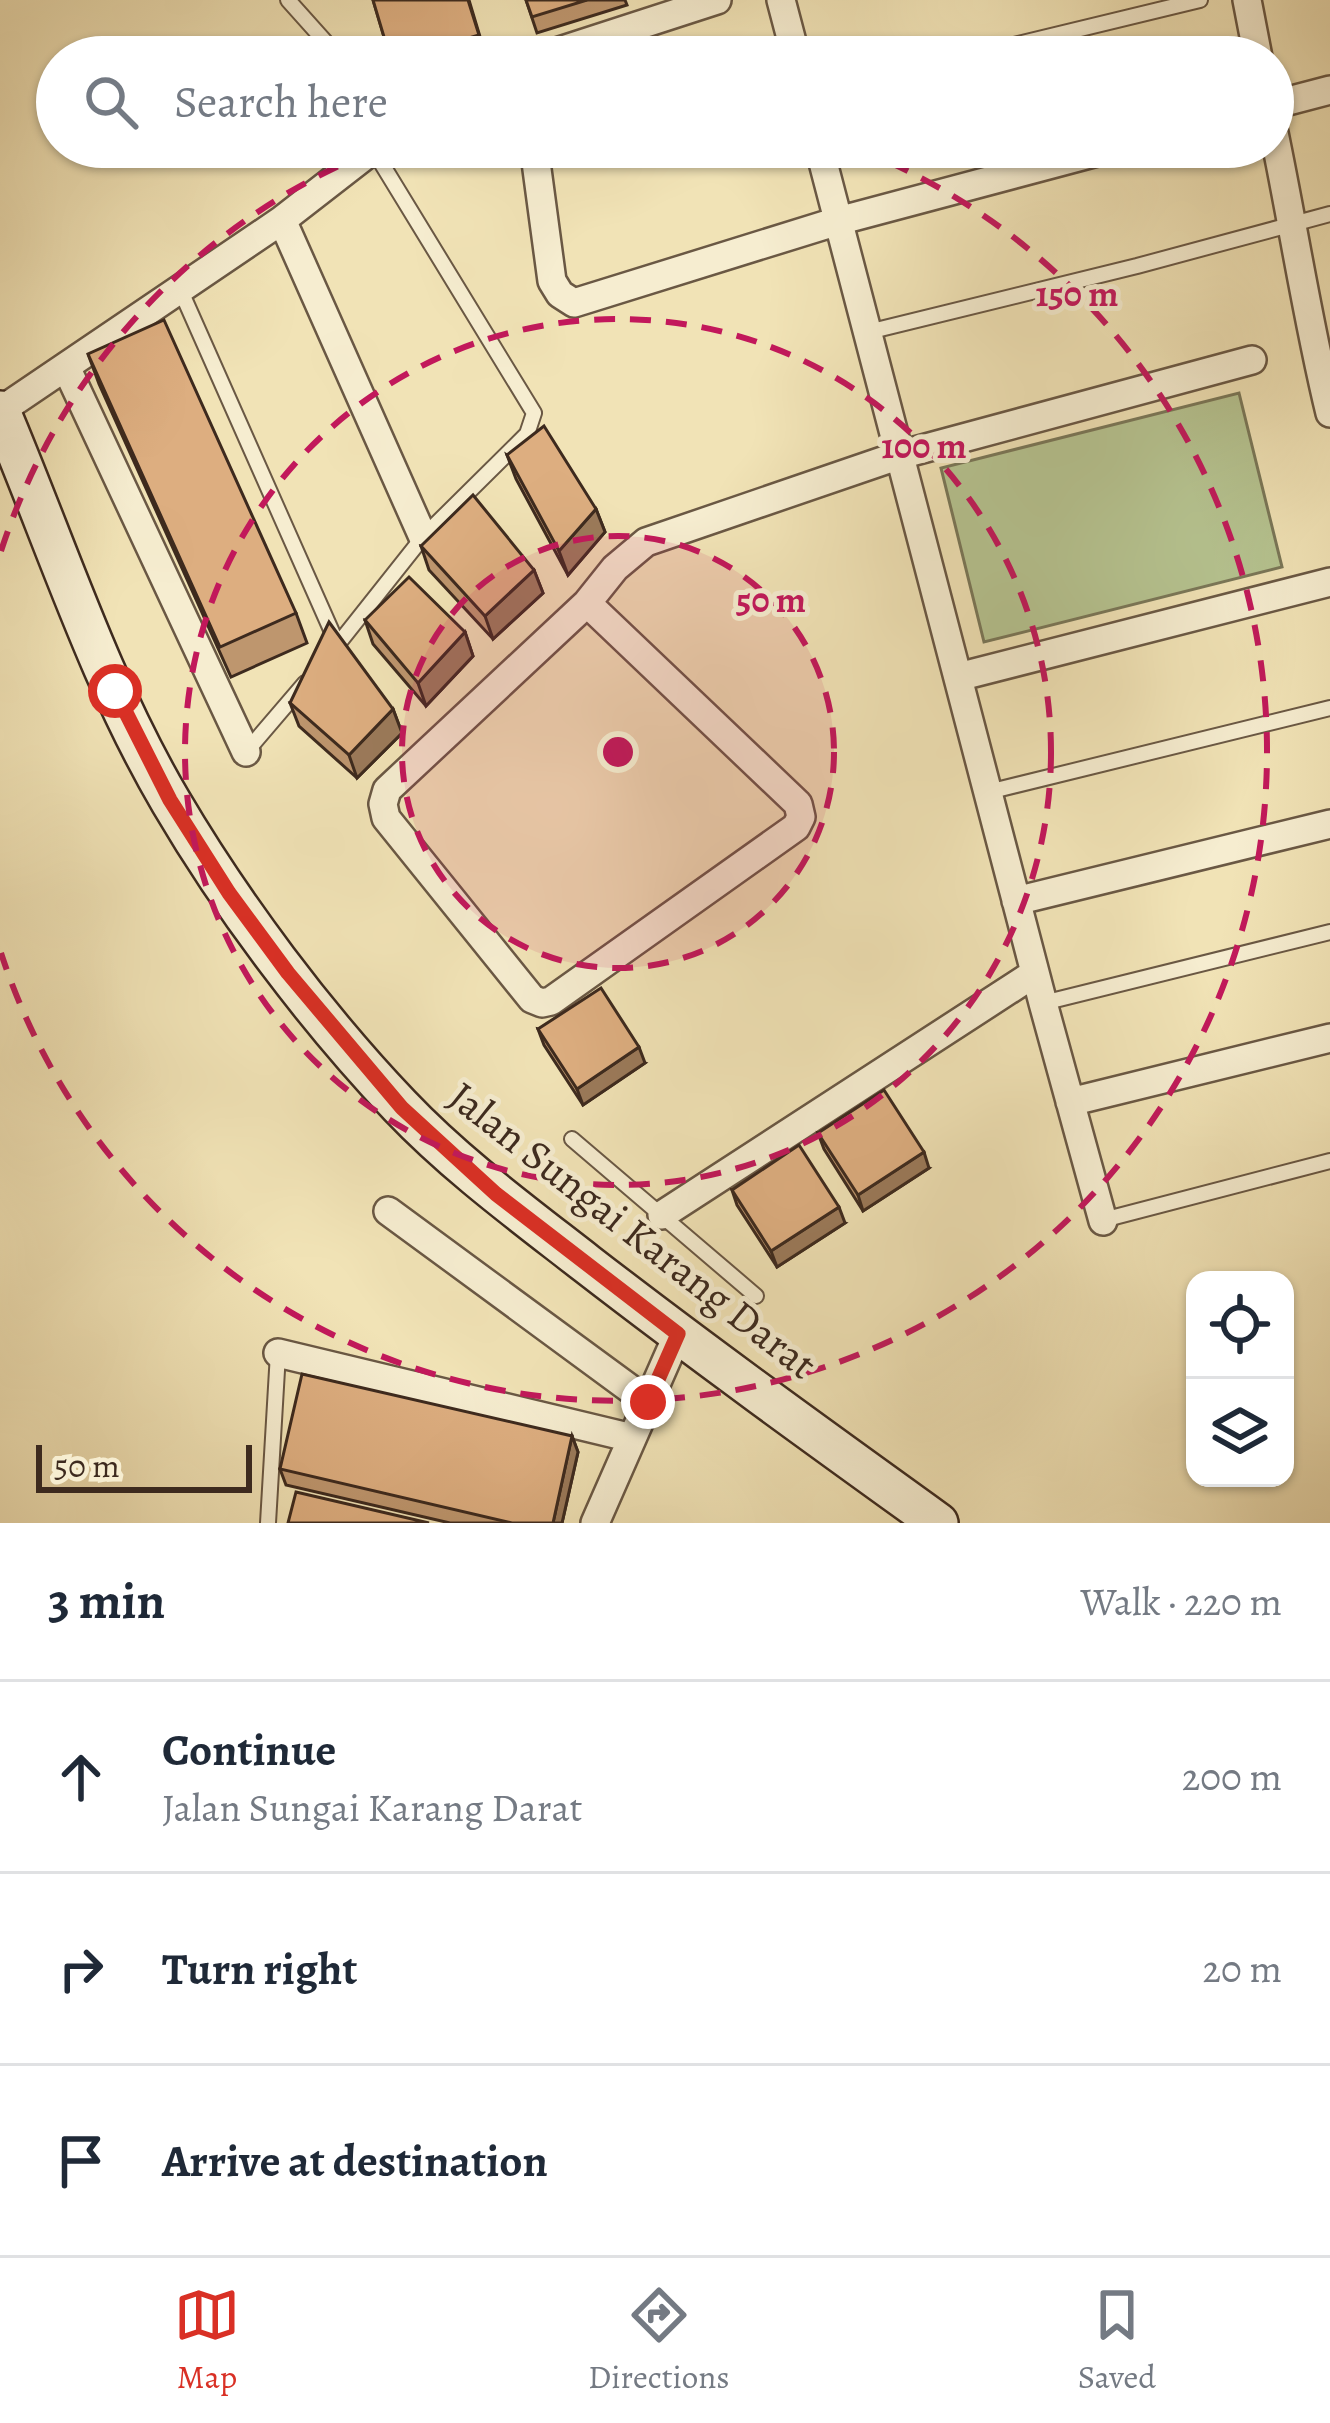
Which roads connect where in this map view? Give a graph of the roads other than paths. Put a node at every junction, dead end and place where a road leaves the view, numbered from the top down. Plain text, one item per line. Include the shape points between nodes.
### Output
1 (288, 0) edge
2 (717, 0) edge
3 (781, 0) edge
4 (1200, 0) edge
5 (1246, 0) edge
6 (320, 36) edge
7 (606, 36) edge
8 (790, 36) edge
9 (1051, 36) edge
10 (1254, 36) edge
11 (1330, 90) edge
12 (1294, 99) edge
13 (350, 168) edge
14 (386, 168) edge
15 (537, 168) edge
16 (824, 168) edge
17 (1037, 168) edge
18 (1281, 168) edge
19 (1330, 214) edge
20 (282, 220) junction
21 (838, 221) junction
22 (1293, 224) junction
23 (180, 290) junction
24 (868, 332) junction
25 (1321, 336) edge
26 (1252, 360) dead end
27 (66, 367) junction
28 (0, 411) edge
29 (1330, 412) edge
30 (900, 455) junction
31 (423, 537) junction
32 (1330, 582) edge
33 (586, 603) junction
34 (338, 645) junction
35 (958, 676) junction
36 (1330, 708) edge
37 (246, 752) joint
38 (988, 792) junction
39 (1330, 824) edge
40 (1016, 901) junction
41 (1330, 932) edge
42 (1035, 974) junction
43 (1043, 1003) junction
44 (1330, 1038) edge
45 (1070, 1102) junction
46 (572, 1139) dead end
47 (1330, 1162) edge
48 (388, 1211) dead end
49 (662, 1215) junction
50 (1102, 1220) joint
51 (756, 1296) dead end
52 (678, 1334) junction
53 (278, 1353) joint
54 (648, 1402) junction
55 (632, 1438) junction
56 (270, 1493) junction
57 (292, 1498) edge
58 (268, 1523) edge
59 (595, 1523) edge
60 (938, 1523) edge

1 - 6 lane
2 - 7 street
3 - 8 street
4 - 9 lane
5 - 10 street
11 - 12 street
13 - 20 street
14 - 31 lane via 533,413 527,434
15 - 21 street via 552,281 574,303
16 - 21 street
17 - 21 street
18 - 22 street
19 - 22 lane
20 - 23 street
20 - 31 street
21 - 24 street
22 - 24 lane
22 - 25 street
23 - 27 street
23 - 34 lane
24 - 30 street
25 - 29 street
26 - 30 street
27 - 28 street
27 - 37 street
28 - 52 street, Jalan Sungai Karang Darat via 115,691 229,893 402,1108 496,1194
30 - 33 street via 646,542
30 - 35 street
31 - 34 lane
32 - 35 street
33 - 33 street via 387,790 383,804 386,818 542,1003 801,817 798,804
34 - 37 lane
35 - 38 street
36 - 38 lane
38 - 40 street
39 - 40 street
40 - 42 street
41 - 43 lane
42 - 43 street
42 - 49 street
43 - 45 street
44 - 45 street
45 - 50 street
46 - 49 lane
47 - 50 lane
48 - 54 street
49 - 51 lane
52 - 54 street
52 - 60 street, Jalan Sungai Karang Darat
53 - 55 street
53 - 56 lane
54 - 55 street
55 - 59 street
56 - 57 lane
56 - 58 lane

